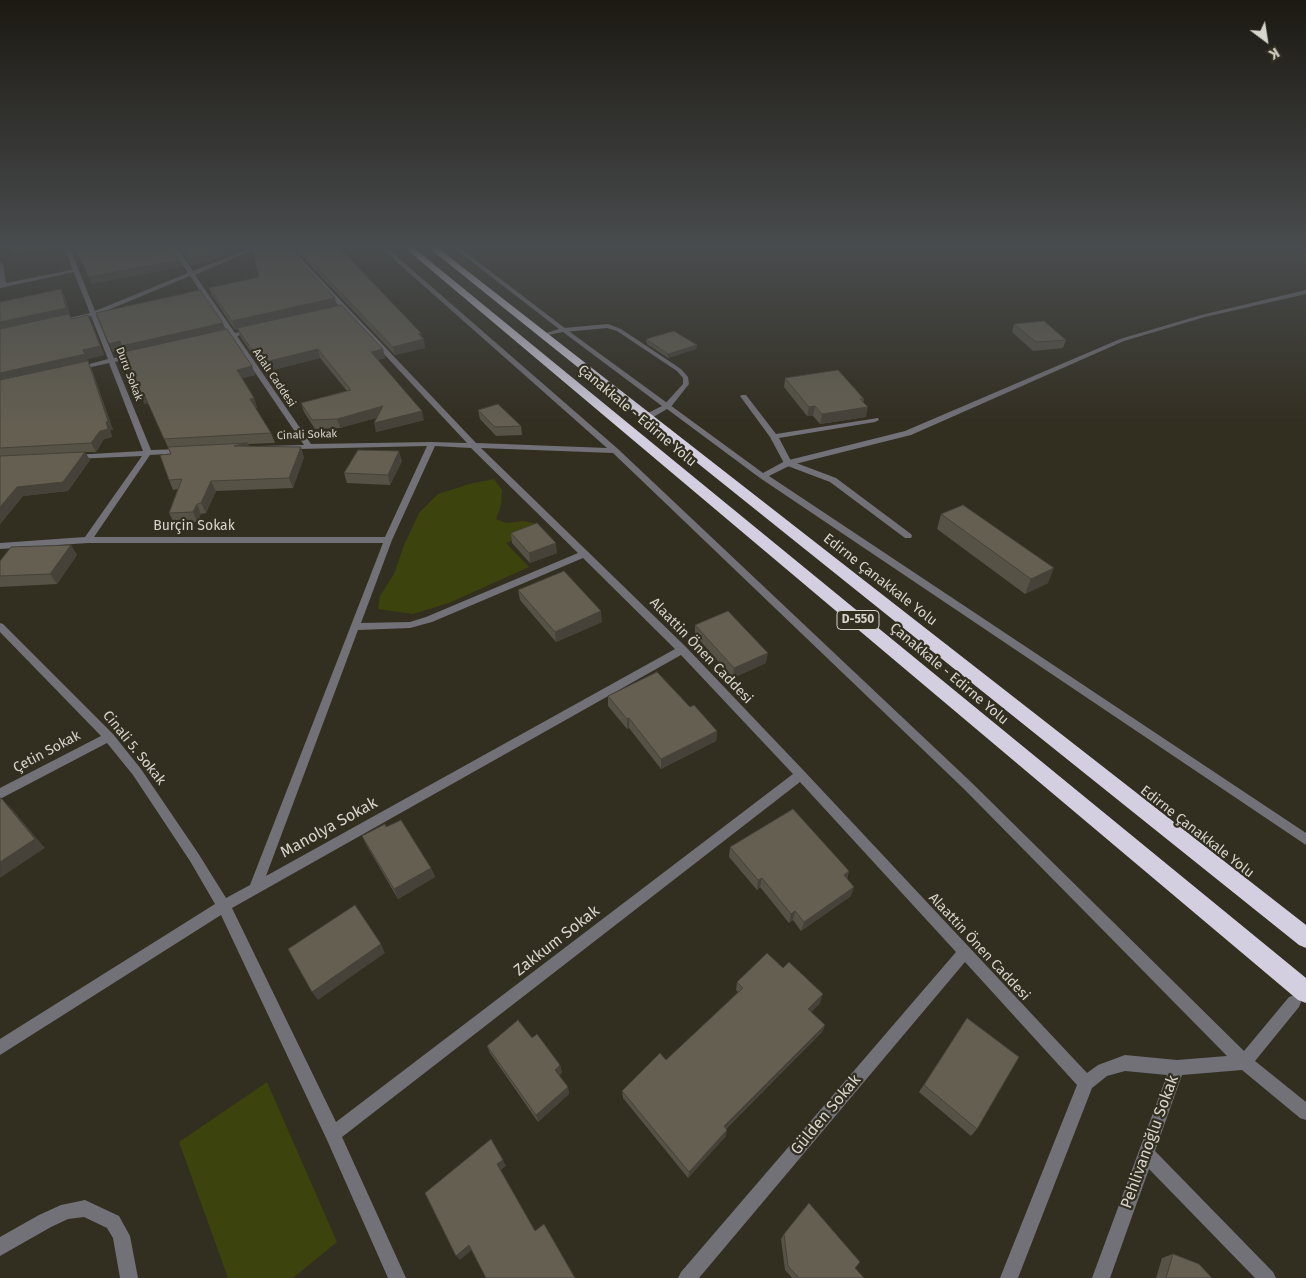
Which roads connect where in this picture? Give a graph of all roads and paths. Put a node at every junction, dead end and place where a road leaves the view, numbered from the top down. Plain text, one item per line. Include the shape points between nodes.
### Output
1 (90, 308) edge
2 (109, 308) edge
3 (214, 308) edge
4 (339, 308) edge
5 (452, 308) edge
6 (481, 308) edge
7 (510, 308) edge
8 (535, 308) edge
9 (1239, 308) edge
10 (93, 314) junction
11 (56, 322) edge
12 (261, 329) edge
13 (564, 330) junction
14 (233, 335) junction
15 (545, 335) junction
16 (206, 341) edge
17 (141, 355) edge
18 (113, 361) junction
19 (66, 371) edge
20 (744, 396) dead end
21 (667, 406) junction
22 (647, 417) junction
23 (875, 420) dead end
24 (774, 437) junction
25 (432, 444) junction
26 (308, 445) junction
27 (473, 445) junction
28 (248, 448) edge
29 (188, 451) edge
30 (615, 451) junction
31 (148, 453) junction
32 (69, 457) edge
33 (788, 463) junction
34 (763, 476) junction
35 (908, 536) dead end
36 (88, 540) junction
37 (388, 540) junction
38 (0, 546) edge
39 (585, 554) junction
40 (0, 626) edge
41 (355, 627) junction
42 (682, 650) junction
43 (109, 737) junction
44 (801, 775) junction
45 (0, 794) edge
46 (1306, 840) edge
47 (255, 888) junction
48 (224, 906) junction
49 (1306, 938) edge
50 (965, 952) junction
51 (1306, 992) edge
52 (1294, 1002) dead end
53 (0, 1048) edge
54 (1244, 1062) junction
55 (1177, 1068) junction
56 (1086, 1083) junction
57 (1306, 1112) edge
58 (333, 1134) junction
59 (1145, 1153) junction
60 (0, 1248) edge
61 (129, 1278) edge
62 (397, 1278) edge
63 (687, 1278) edge
64 (1009, 1278) edge
65 (1101, 1278) edge
66 (1267, 1278) edge

1 - 10 street, Duru Sokak
2 - 10 street
3 - 14 street, Adalı Caddesi
4 - 27 street, Alaattin Önen Caddesi
5 - 30 street
6 - 51 highway, Çanakkale - Edirne Yolu / D-550
7 - 15 highway, Edirne Çanakkale Yolu / D-550
8 - 13 street
9 - 33 street via 1122,340 908,433
10 - 11 street
10 - 18 street, Duru Sokak
12 - 14 street
13 - 15 street
13 - 21 street
13 - 21 street via 608,326 679,370 686,378 686,384
14 - 16 street
14 - 26 street, Adalı Caddesi
15 - 22 highway, Edirne Çanakkale Yolu / D-550
17 - 18 street
18 - 19 street
18 - 31 street, Duru Sokak
20 - 24 street
21 - 22 street
21 - 34 street
22 - 49 highway, Edirne Çanakkale Yolu / D-550
23 - 24 street
24 - 33 street
25 - 26 street, Cinali Sokak
25 - 27 street, Cinali Sokak
25 - 37 street
26 - 28 street, Cinali Sokak
27 - 30 street, Cinali Sokak
27 - 39 street, Alaattin Önen Caddesi
29 - 31 street
30 - 54 street via 968,786
31 - 32 street
31 - 36 street
33 - 34 street
33 - 35 street via 833,480
34 - 46 street
36 - 37 street, Burçin Sokak
36 - 38 street, Burçin Sokak
37 - 41 street
39 - 41 street via 429,620 410,625
39 - 42 street, Alaattin Önen Caddesi
40 - 43 street, Cinali 5. Sokak
41 - 47 street
42 - 44 street, Alaattin Önen Caddesi
42 - 47 street, Manolya Sokak
43 - 45 street, Çetin Sokak
43 - 48 street, Cinali 5. Sokak via 166,812
44 - 50 street, Alaattin Önen Caddesi
44 - 58 street, Zakkum Sokak
47 - 48 street, Manolya Sokak
48 - 53 street, Manolya Sokak
48 - 58 street, Cinali 5. Sokak
50 - 56 street, Alaattin Önen Caddesi
50 - 63 street, Gülden Sokak
52 - 54 street
54 - 55 street
54 - 57 street
55 - 56 street, Pehlivanoğlu Sokak via 1125,1063 1103,1070
55 - 59 street, Pehlivanoğlu Sokak
56 - 64 street
58 - 62 street, Cinali 5. Sokak
59 - 65 street, Pehlivanoğlu Sokak
59 - 66 street
60 - 61 street via 45,1221 67,1211 85,1208 113,1222 121,1236

